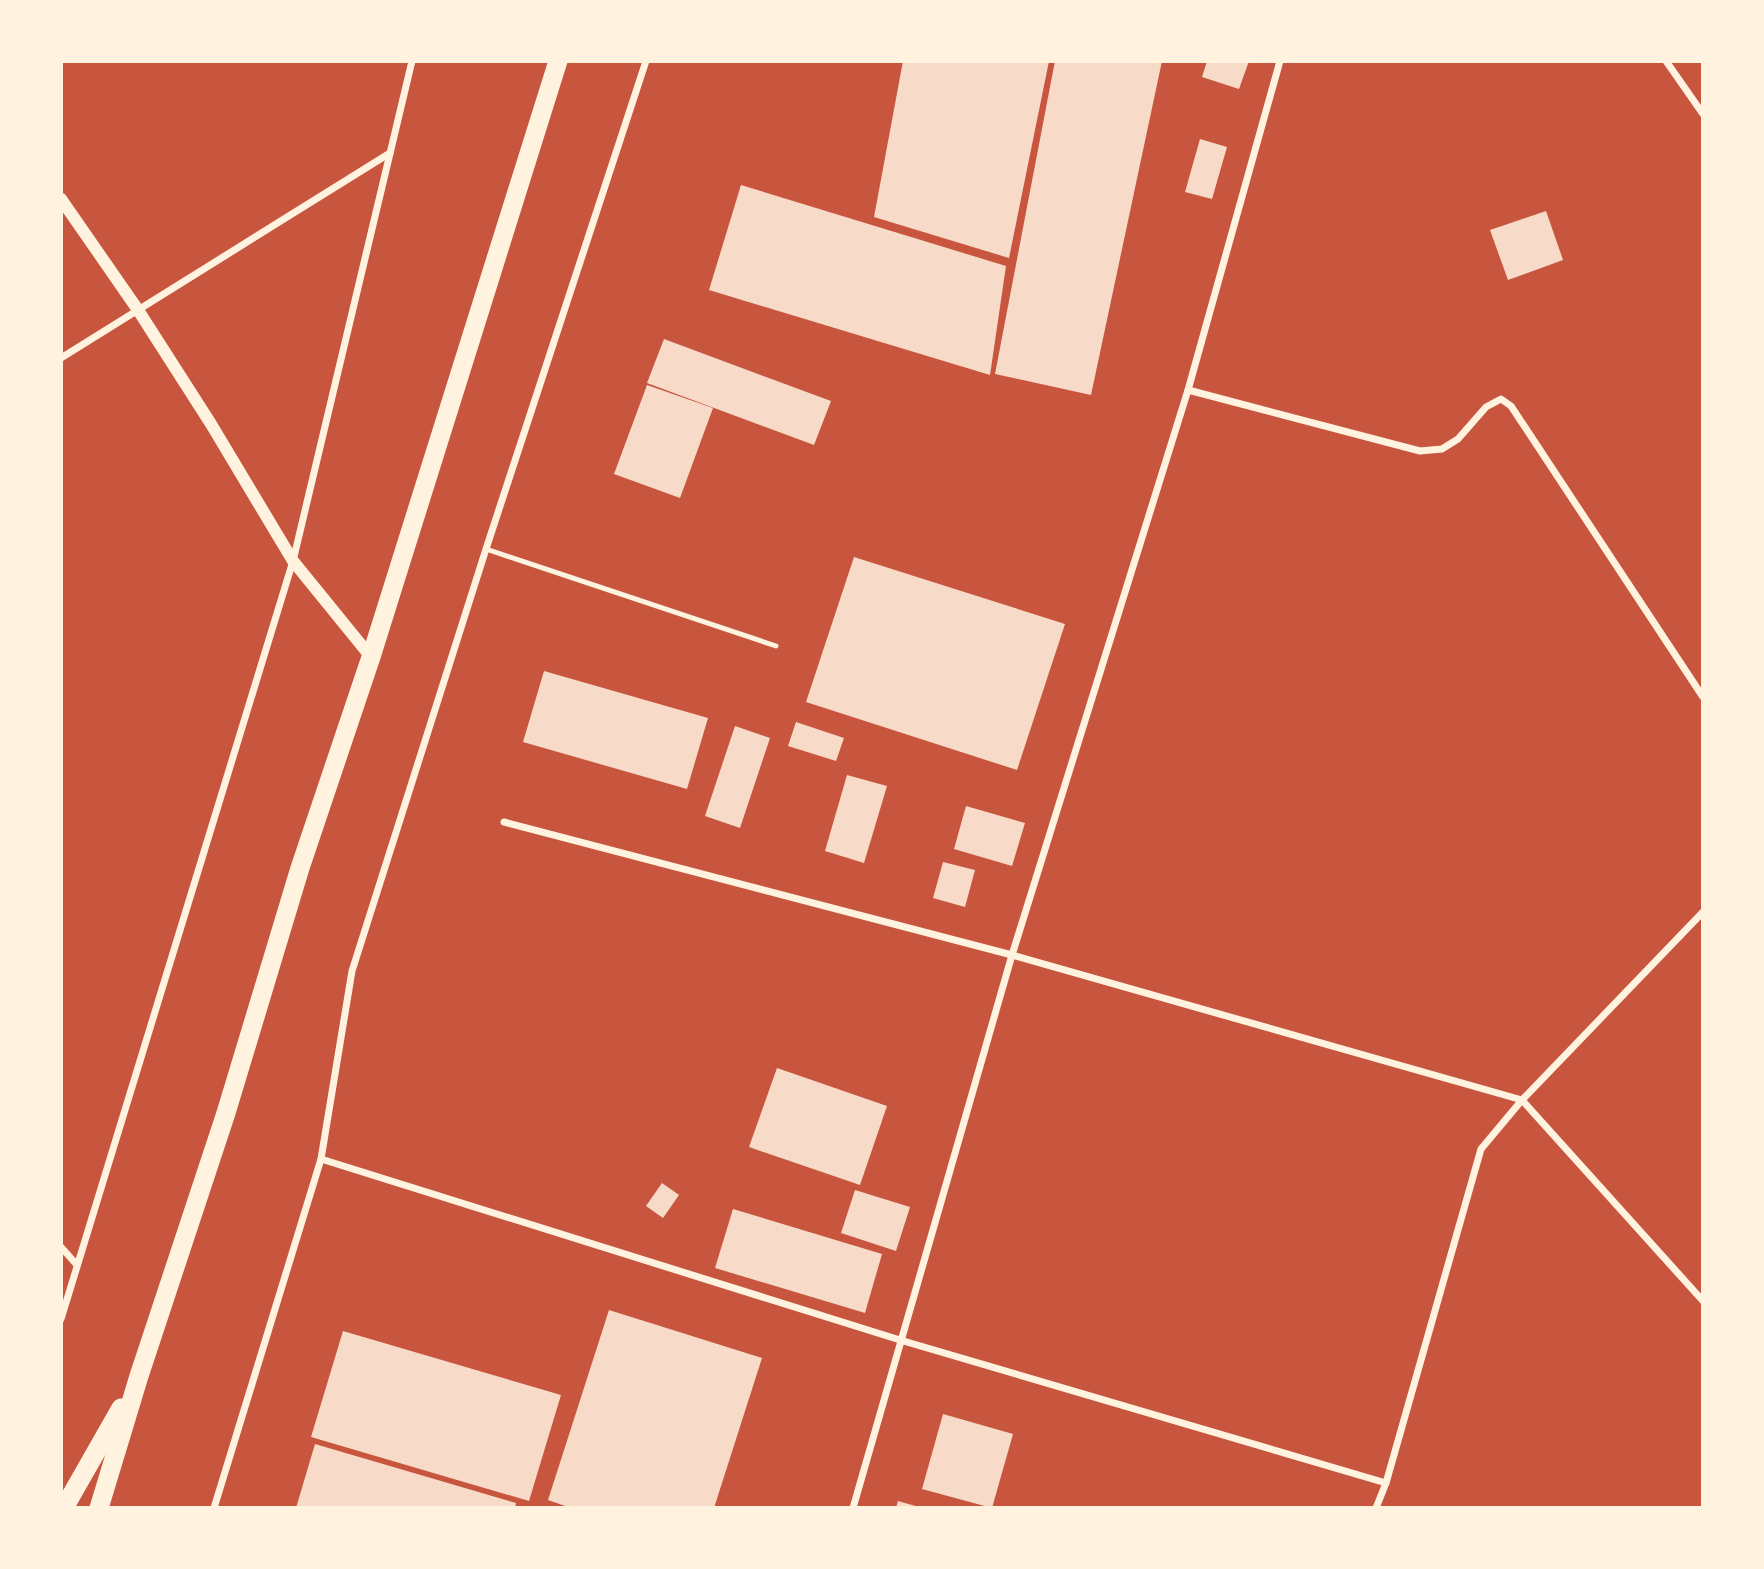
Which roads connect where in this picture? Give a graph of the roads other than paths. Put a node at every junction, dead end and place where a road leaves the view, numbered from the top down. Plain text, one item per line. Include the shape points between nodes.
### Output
1 (412, 61) edge
2 (558, 61) edge
3 (646, 61) edge
4 (1280, 61) edge
5 (1667, 61) edge
6 (1703, 114) edge
7 (390, 153) junction
8 (61, 199) edge
9 (138, 310) junction
10 (61, 358) edge
11 (1188, 390) junction
12 (486, 549) junction
13 (293, 561) junction
14 (776, 646) dead end
15 (372, 657) junction
16 (1703, 697) edge
17 (504, 822) dead end
18 (1703, 912) edge
19 (1012, 955) junction
20 (1522, 1100) junction
21 (321, 1158) junction
22 (61, 1247) edge
23 (77, 1265) junction
24 (1703, 1301) edge
25 (61, 1319) edge
26 (900, 1340) junction
27 (139, 1376) junction
28 (1386, 1483) junction
29 (64, 1508) edge
30 (99, 1508) edge
31 (214, 1508) edge
32 (853, 1508) edge
33 (1376, 1508) edge

1 - 7 street
2 - 15 highway
3 - 12 street
4 - 11 street
5 - 6 street
7 - 9 street
7 - 13 street
8 - 9 street
9 - 10 street
9 - 13 street
11 - 16 street via 1420,451 1442,449 1458,439 1486,407 1501,399 1511,406
11 - 19 street
12 - 14 lane
12 - 21 street via 352,971
13 - 15 street
13 - 23 street
15 - 27 highway
17 - 19 street
18 - 20 street
19 - 20 street
19 - 26 street
20 - 24 street
20 - 28 street via 1481,1149
21 - 26 street
21 - 31 street
22 - 23 street
23 - 25 street
26 - 28 street
26 - 32 street
27 - 29 highway
27 - 30 highway
28 - 33 street

